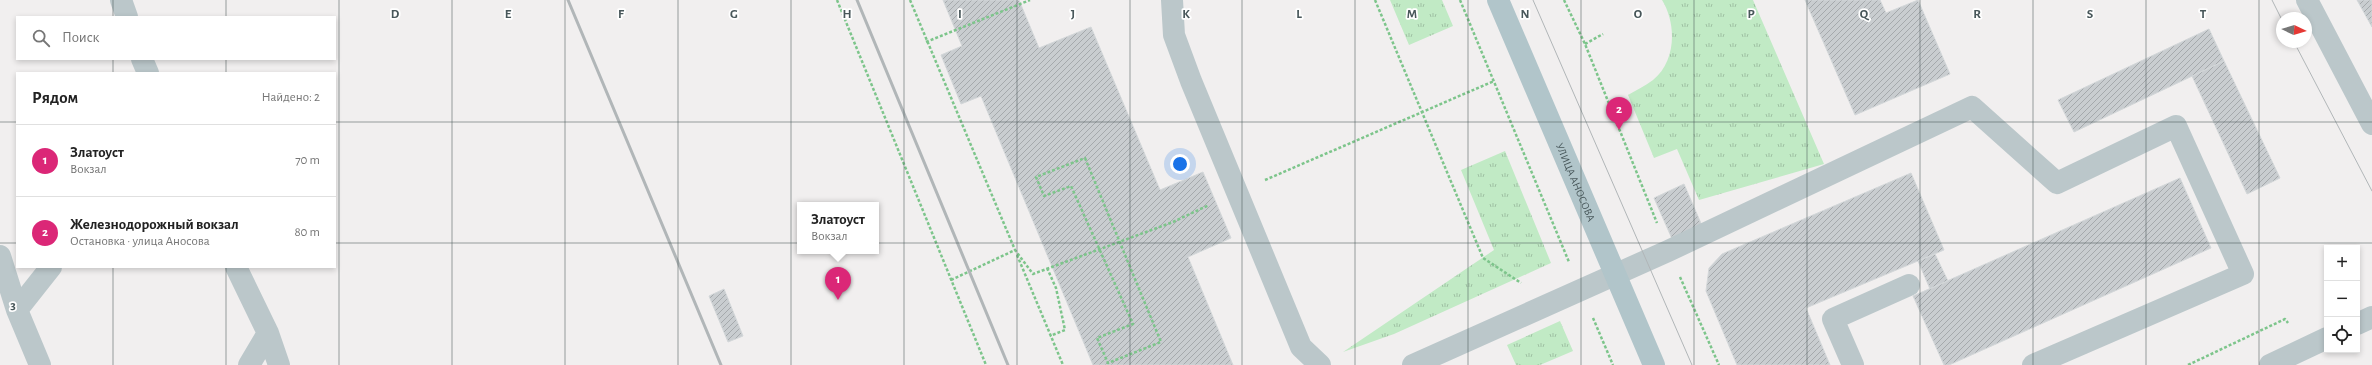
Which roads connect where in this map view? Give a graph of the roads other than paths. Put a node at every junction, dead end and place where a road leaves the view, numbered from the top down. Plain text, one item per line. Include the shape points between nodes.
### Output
1 (121, 0) edge
2 (1172, 0) edge
3 (1498, 0) edge
4 (2306, 0) edge
5 (127, 16) edge
6 (142, 60) edge
7 (148, 72) edge
8 (2372, 124) edge
9 (0, 256) edge
10 (50, 268) edge
11 (236, 268) edge
12 (1614, 275) junction
13 (1909, 285) dead end
14 (17, 310) junction
15 (2372, 317) edge
16 (2360, 323) edge
17 (268, 333) junction
18 (2324, 339) edge
19 (40, 365) edge
20 (249, 365) edge
21 (279, 365) edge
22 (1320, 365) edge
23 (1413, 365) edge
24 (1654, 365) edge
25 (1854, 365) edge
26 (2033, 365) edge
27 (2270, 365) edge

1 - 5 street
2 - 22 street via 1174,35 1237,192 1301,347
3 - 12 main road, УЛИЦА АНОСОВА
4 - 8 street
6 - 7 street
9 - 14 street
10 - 14 street
11 - 17 street
12 - 23 street
12 - 24 main road, УЛИЦА АНОСОВА
12 - 26 street via 1668,252 1972,107 2057,184 2176,126 2243,274
13 - 25 street via 1833,318
14 - 19 street
15 - 16 street
17 - 20 street
17 - 21 street
18 - 27 street

